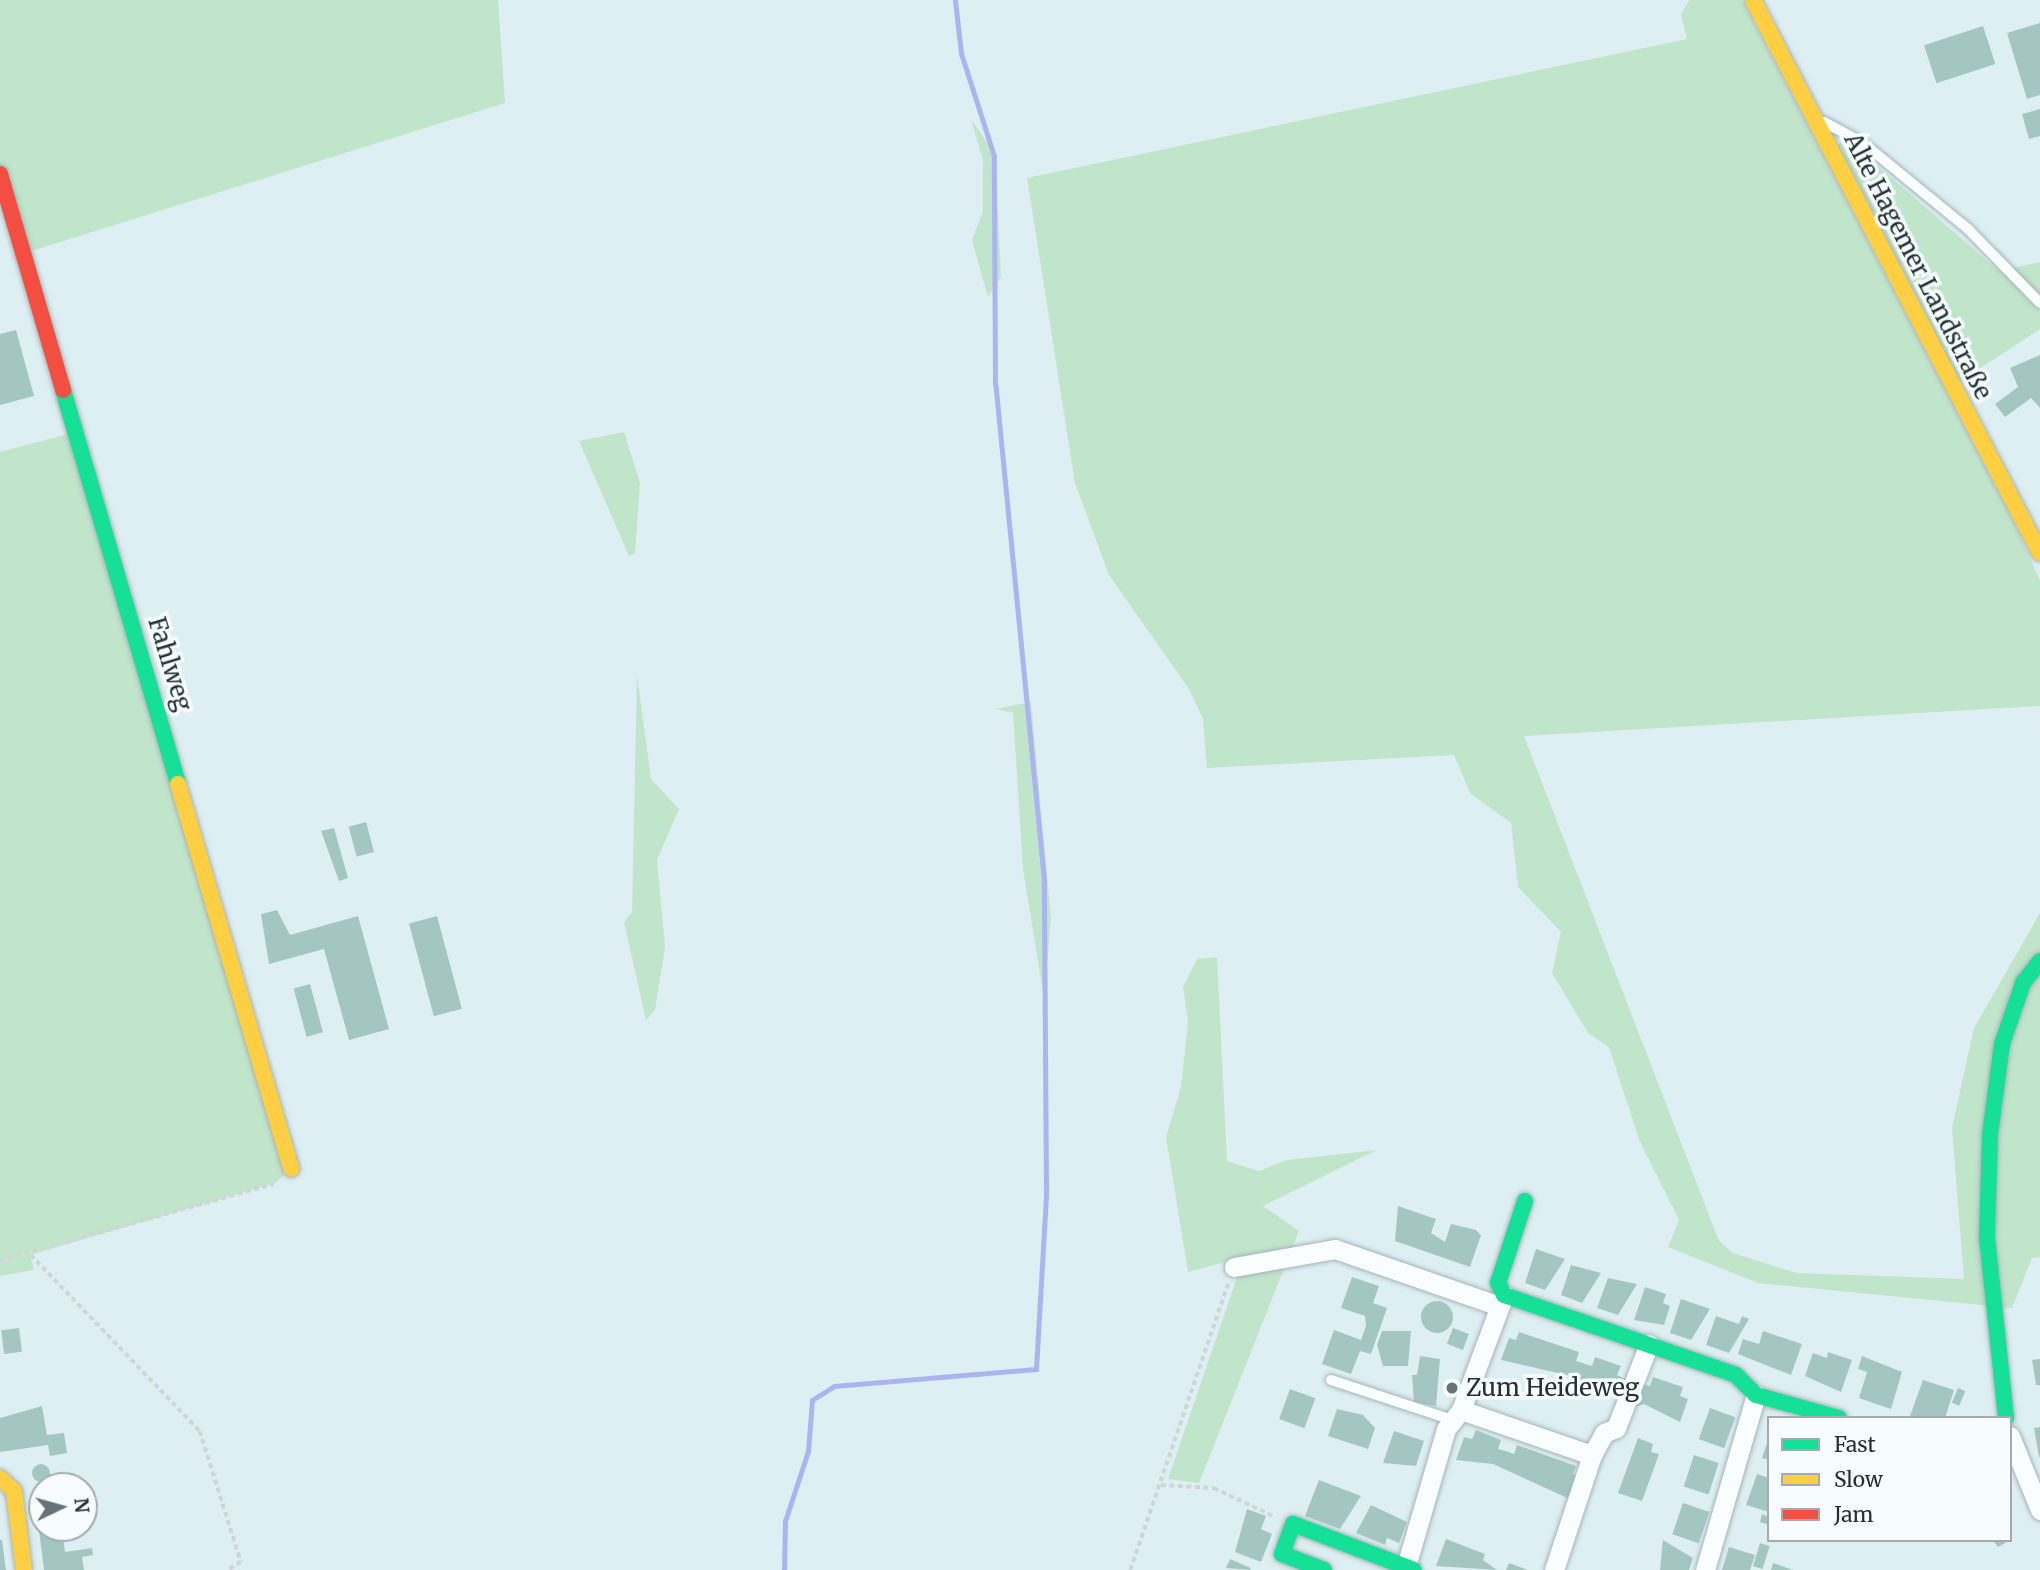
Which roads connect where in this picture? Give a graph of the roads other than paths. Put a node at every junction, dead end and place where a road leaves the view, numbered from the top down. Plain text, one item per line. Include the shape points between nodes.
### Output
1 (1753, 0) edge
2 (1817, 118) junction
3 (0, 174) edge
4 (2040, 303) edge
5 (2040, 554) edge
6 (2040, 961) edge
7 (291, 1169) road end
8 (1525, 1201) dead end
9 (1234, 1267) road end
10 (1500, 1300) junction
11 (1649, 1343) junction
12 (1331, 1380) dead end
13 (1756, 1395) junction
14 (1457, 1415) junction
15 (1832, 1416) edge
16 (2006, 1416) edge
17 (1592, 1455) junction
18 (2014, 1469) edge
19 (2, 1478) edge
20 (2040, 1510) edge
21 (1408, 1569) edge
22 (24, 1570) edge
23 (1324, 1570) edge
24 (1554, 1570) edge
25 (1704, 1570) edge

1 - 2 street, Alte Hagemer Landstraße
2 - 4 lane via 1863,143 1958,220
2 - 5 street, Alte Hagemer Landstraße
3 - 7 street, Fahlweg
6 - 16 street via 2023,983 2002,1044 1990,1135 1987,1237
8 - 10 street via 1498,1283
9 - 10 street via 1335,1249
10 - 11 street
10 - 14 street
11 - 13 street via 1736,1375
11 - 17 street via 1616,1428 1604,1433
12 - 14 lane
13 - 15 street
13 - 25 street
14 - 17 street
14 - 21 street
17 - 24 street
18 - 20 street
19 - 22 street via 14,1491
21 - 23 street via 1293,1524 1282,1554

